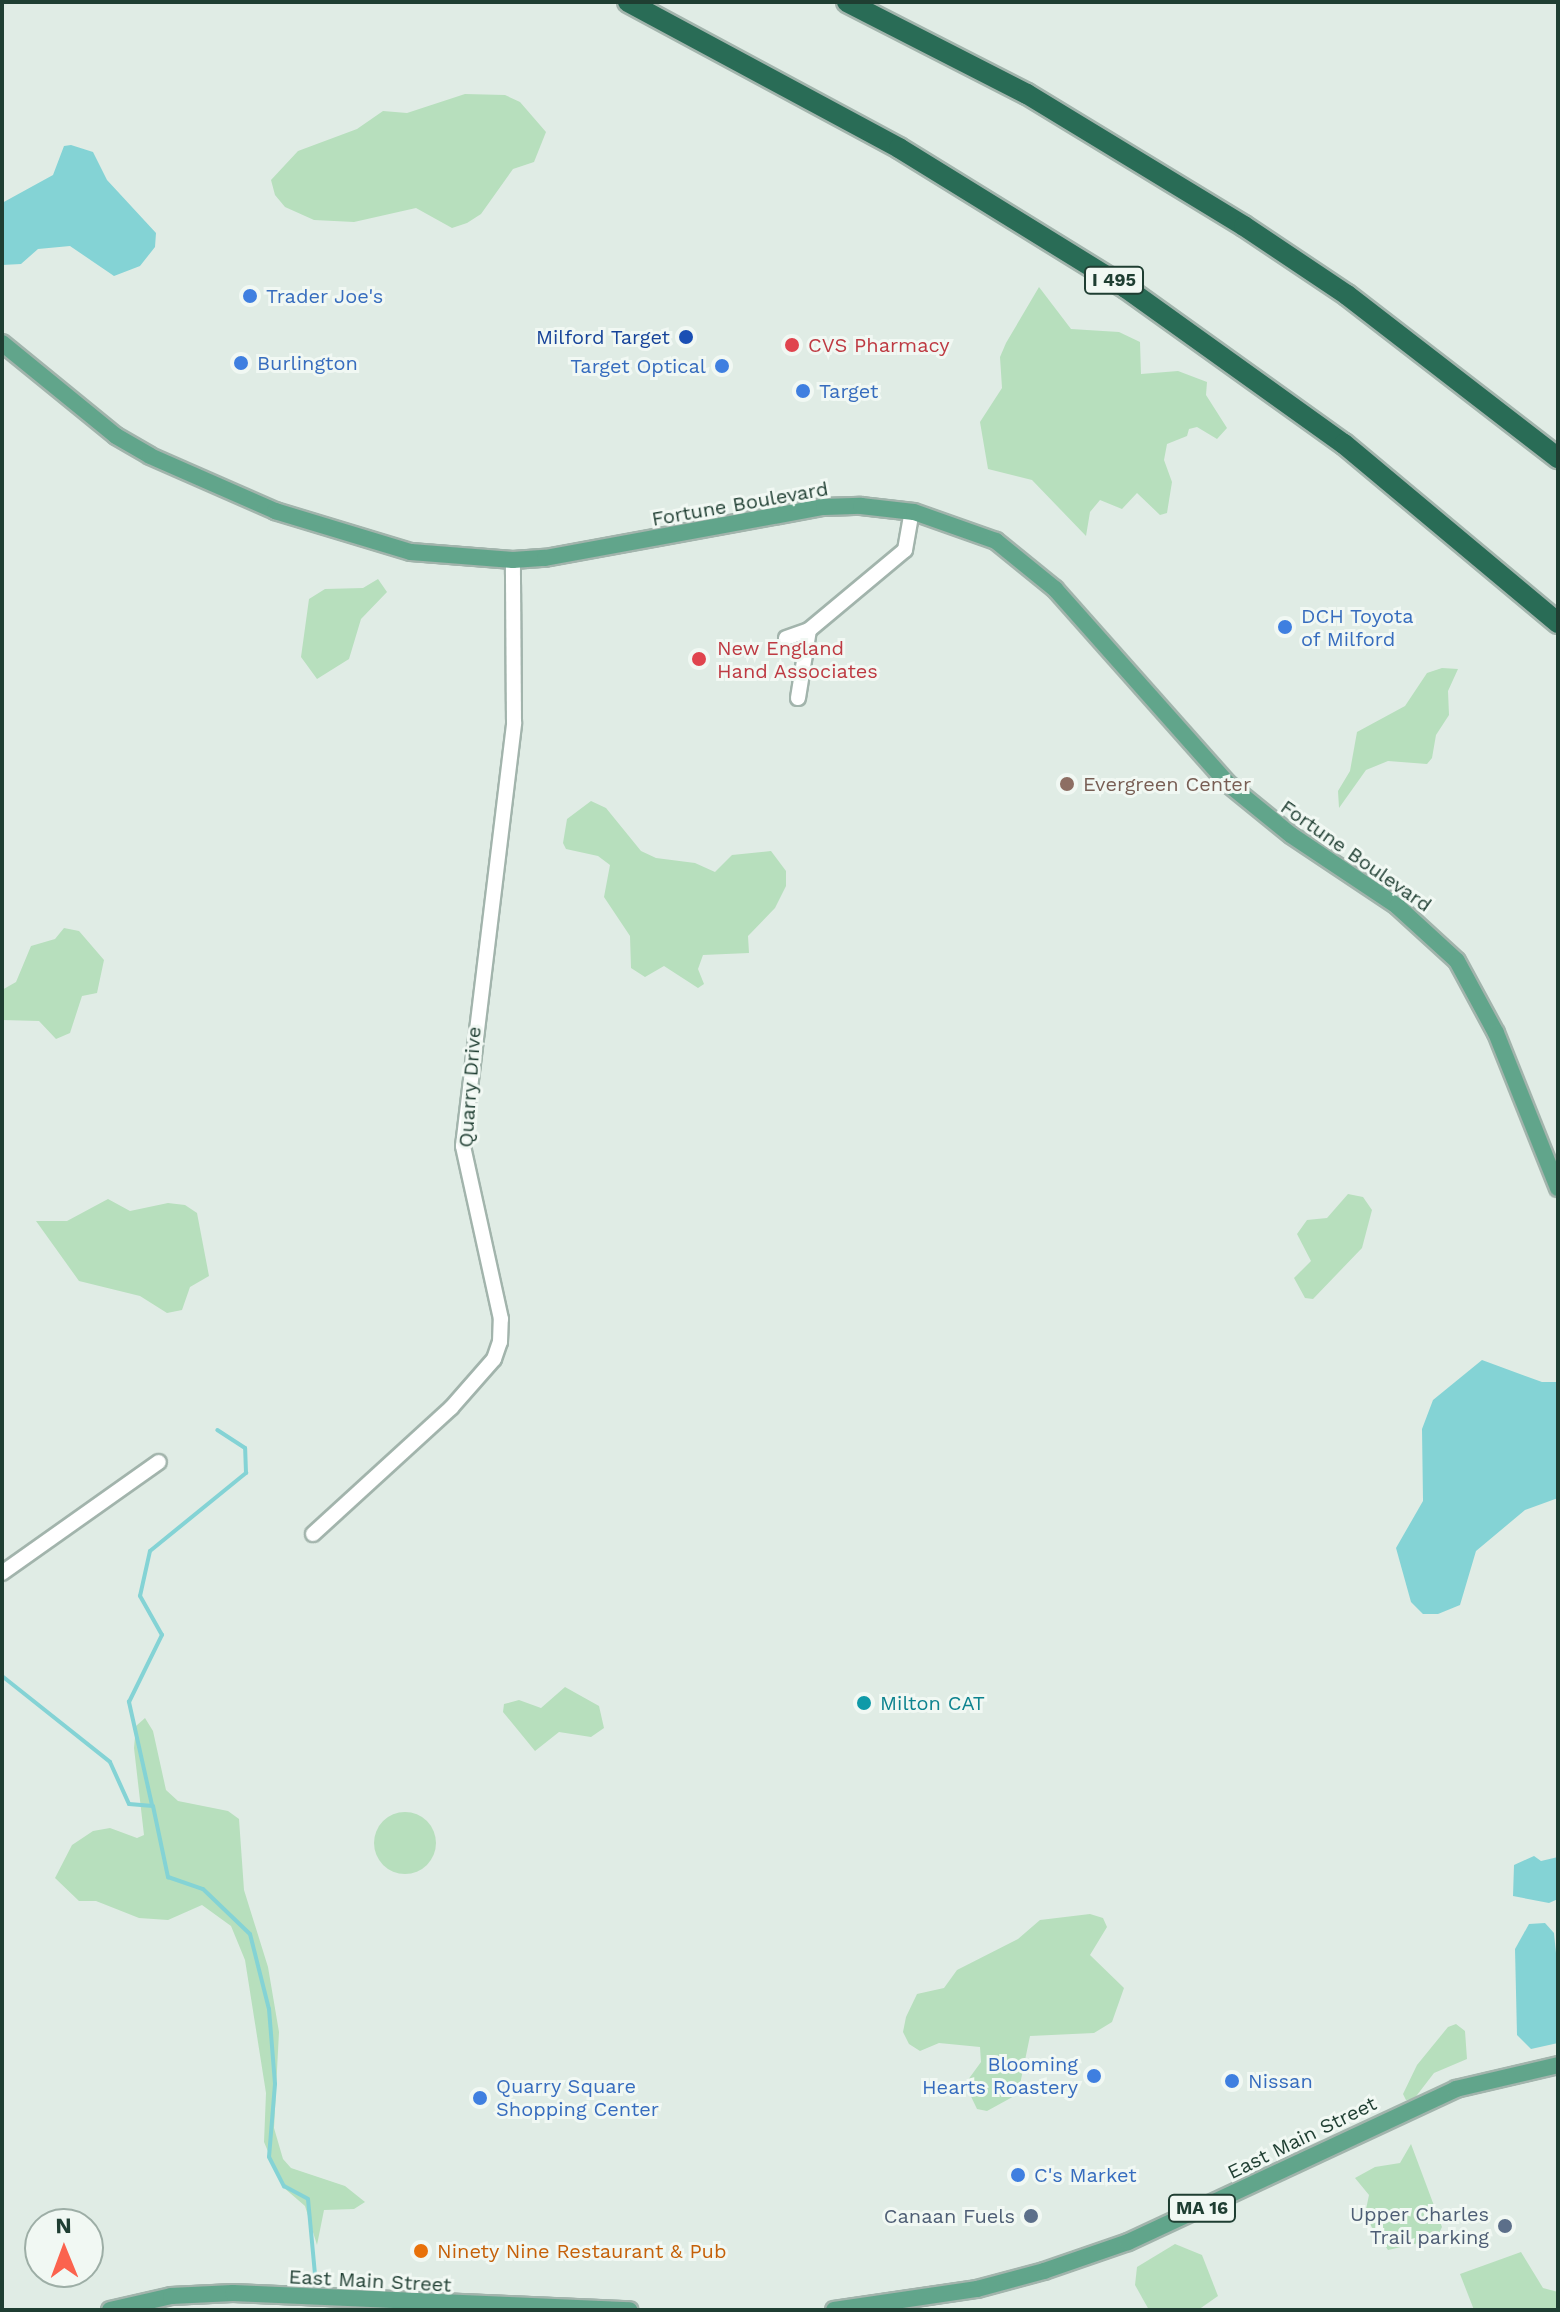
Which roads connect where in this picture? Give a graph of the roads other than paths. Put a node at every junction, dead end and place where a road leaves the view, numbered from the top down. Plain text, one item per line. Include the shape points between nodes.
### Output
1 (628, 2) edge
2 (847, 2) edge
3 (2, 343) edge
4 (1558, 458) edge
5 (912, 512) junction
6 (513, 560) junction
7 (1558, 623) edge
8 (809, 630) junction
9 (786, 638) dead end
10 (798, 698) dead end
11 (1558, 1188) edge
12 (159, 1462) dead end
13 (313, 1534) dead end
14 (2, 1573) edge
15 (1558, 2065) edge
16 (110, 2310) edge
17 (630, 2310) edge
18 (834, 2310) edge

1 - 7 highway, I 495 via 899,148 1126,288 1344,444
2 - 4 highway via 1027,94 1244,226 1347,295
3 - 6 main road, Fortune Boulevard via 116,436 275,511 411,552
5 - 6 main road, Fortune Boulevard via 824,507
5 - 8 street via 905,550
5 - 11 main road, Fortune Boulevard via 958,524 1027,562 1227,783 1429,932 1477,994
6 - 13 street, Quarry Drive via 514,722 463,1146 502,1331 494,1359 451,1408
8 - 9 street
8 - 10 street
12 - 14 street
15 - 18 main road, East Main Street / MA 16 via 1456,2089 1128,2242 1044,2271 977,2289
16 - 17 main road, East Main Street via 171,2296 225,2293

